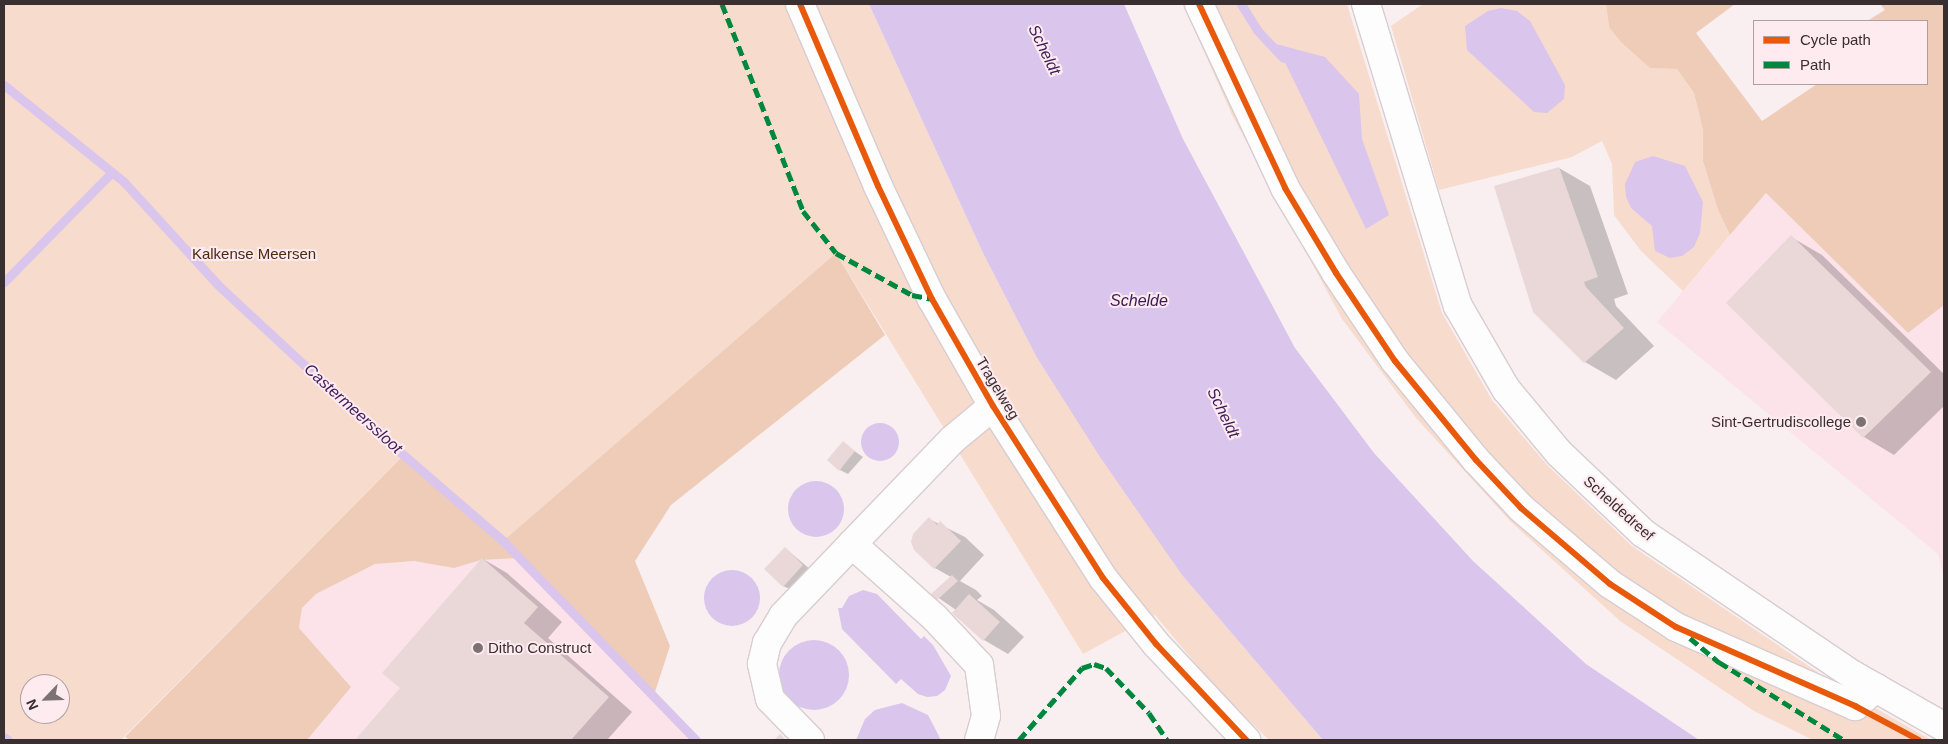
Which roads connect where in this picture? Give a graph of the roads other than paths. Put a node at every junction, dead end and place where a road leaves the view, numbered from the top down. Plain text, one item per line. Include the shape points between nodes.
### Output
1 (800, 4) edge
2 (1199, 4) edge
3 (1373, 7) edge
4 (993, 406) junction
5 (852, 544) junction
6 (1876, 688) junction
7 (1944, 727) edge
8 (810, 740) edge
9 (979, 740) edge
10 (1246, 740) edge

1 - 4 street, Tragelweg via 878,186 924,282
2 - 6 street via 1232,81 1286,188 1336,273 1396,361 1476,460 1521,508 1610,584 1676,627 1855,706
3 - 6 street, Scheldedreef via 1417,179 1458,306 1506,389 1559,453 1643,533
4 - 5 street via 952,440
4 - 10 street, Tragelweg via 1103,578 1156,644
5 - 8 street via 783,616 767,643 762,664 770,699
5 - 9 street via 935,618 980,665 986,716
6 - 7 street, Scheldedreef

